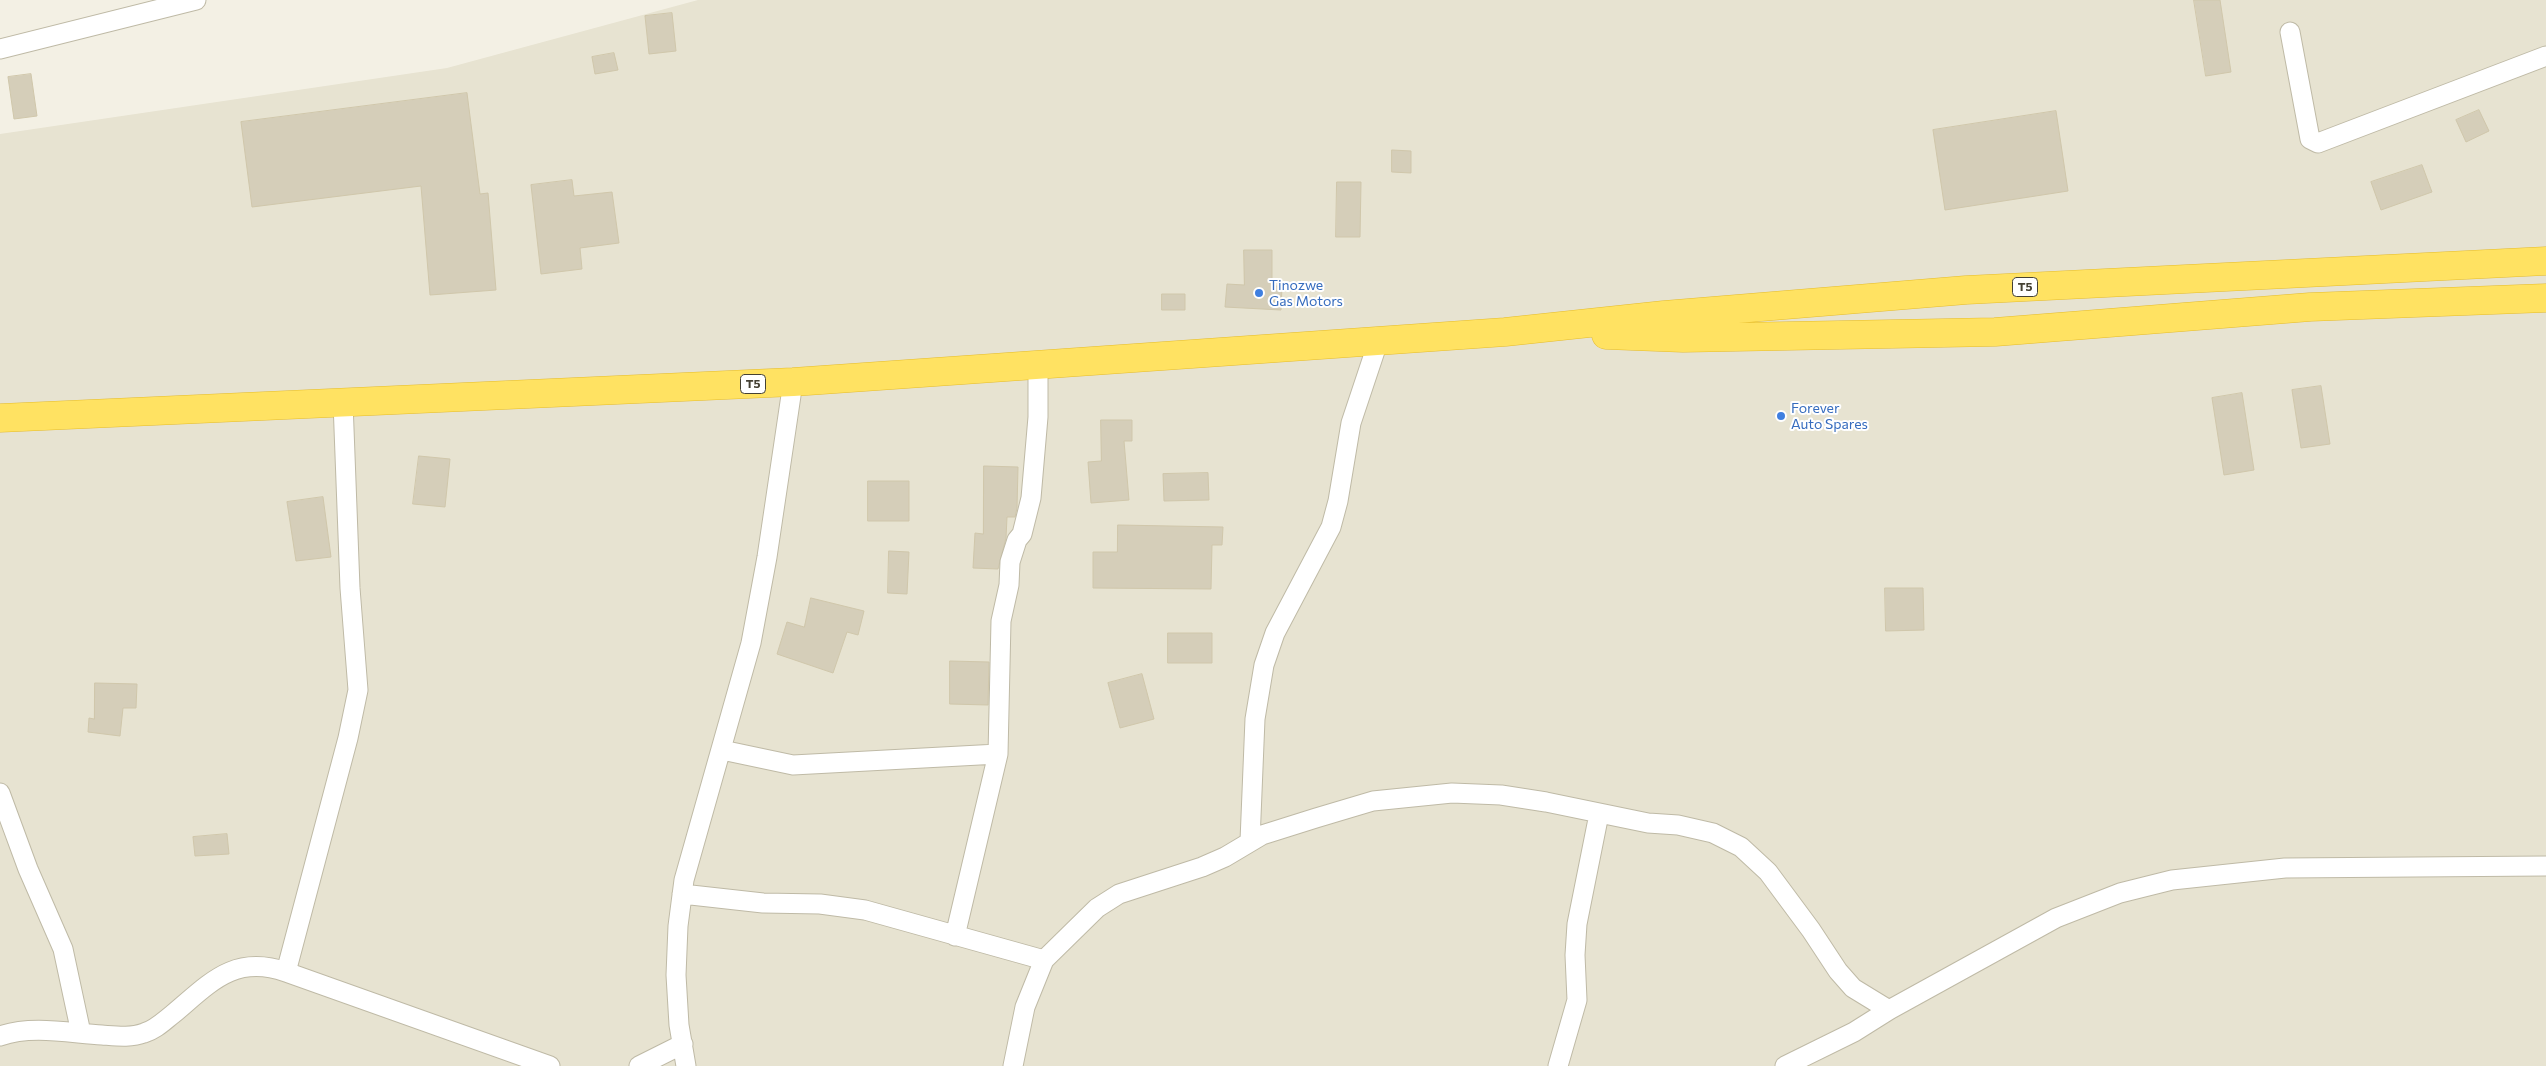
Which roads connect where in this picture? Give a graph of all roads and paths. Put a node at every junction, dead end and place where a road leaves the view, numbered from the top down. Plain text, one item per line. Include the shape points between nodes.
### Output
1 (196, 0) edge
2 (2290, 32) dead end
3 (0, 49) edge
4 (2546, 56) edge
5 (2546, 261) edge
6 (2546, 298) edge
7 (1505, 332) junction
8 (1378, 342) junction
9 (1038, 364) junction
10 (793, 382) junction
11 (343, 402) junction
12 (0, 418) edge
13 (722, 750) junction
14 (998, 754) junction
15 (0, 793) edge
16 (1599, 814) junction
17 (1250, 841) junction
18 (2546, 866) edge
19 (682, 894) junction
20 (955, 936) junction
21 (1044, 960) junction
22 (286, 972) junction
23 (1889, 1010) junction
24 (81, 1033) junction
25 (0, 1036) edge
26 (682, 1044) junction
27 (1017, 1061) edge
28 (550, 1066) edge
29 (639, 1066) edge
30 (686, 1066) edge
31 (1558, 1066) edge
32 (1785, 1066) edge

1 - 3 street
2 - 4 street via 2310,138 2318,143
5 - 7 highway, T5 via 1966,290 1664,315
6 - 7 highway, T5 via 2310,307 1995,332 1683,338
7 - 8 highway, T5
8 - 9 highway, T5
8 - 17 street via 1351,423 1338,501 1330,527 1275,633 1264,665 1255,719
9 - 10 highway, T5
9 - 14 street via 1038,417 1031,498 1022,534 1010,562 1001,621
10 - 11 highway, T5
10 - 13 street via 768,557 751,643
11 - 12 highway, T5
11 - 22 street via 358,690
13 - 14 street via 793,764 820,765
13 - 19 street
14 - 20 street
15 - 24 street via 63,949
16 - 17 street via 1501,795 1452,794 1374,801
16 - 23 street via 1713,833 1741,847 1768,872 1838,971 1854,988
16 - 31 street via 1577,924 1574,955 1577,1000
17 - 21 street via 1202,867 1119,894 1097,908
18 - 23 street via 2285,868 2172,880 2120,893 2056,918
19 - 20 street via 865,910
19 - 26 street via 676,975
20 - 21 street
21 - 27 street via 1025,1007
22 - 24 street via 258,965 234,970 214,980 168,1018 144,1033 117,1036
22 - 28 street
23 - 32 street via 1854,1032
24 - 25 street via 28,1032
26 - 29 street
26 - 30 street

